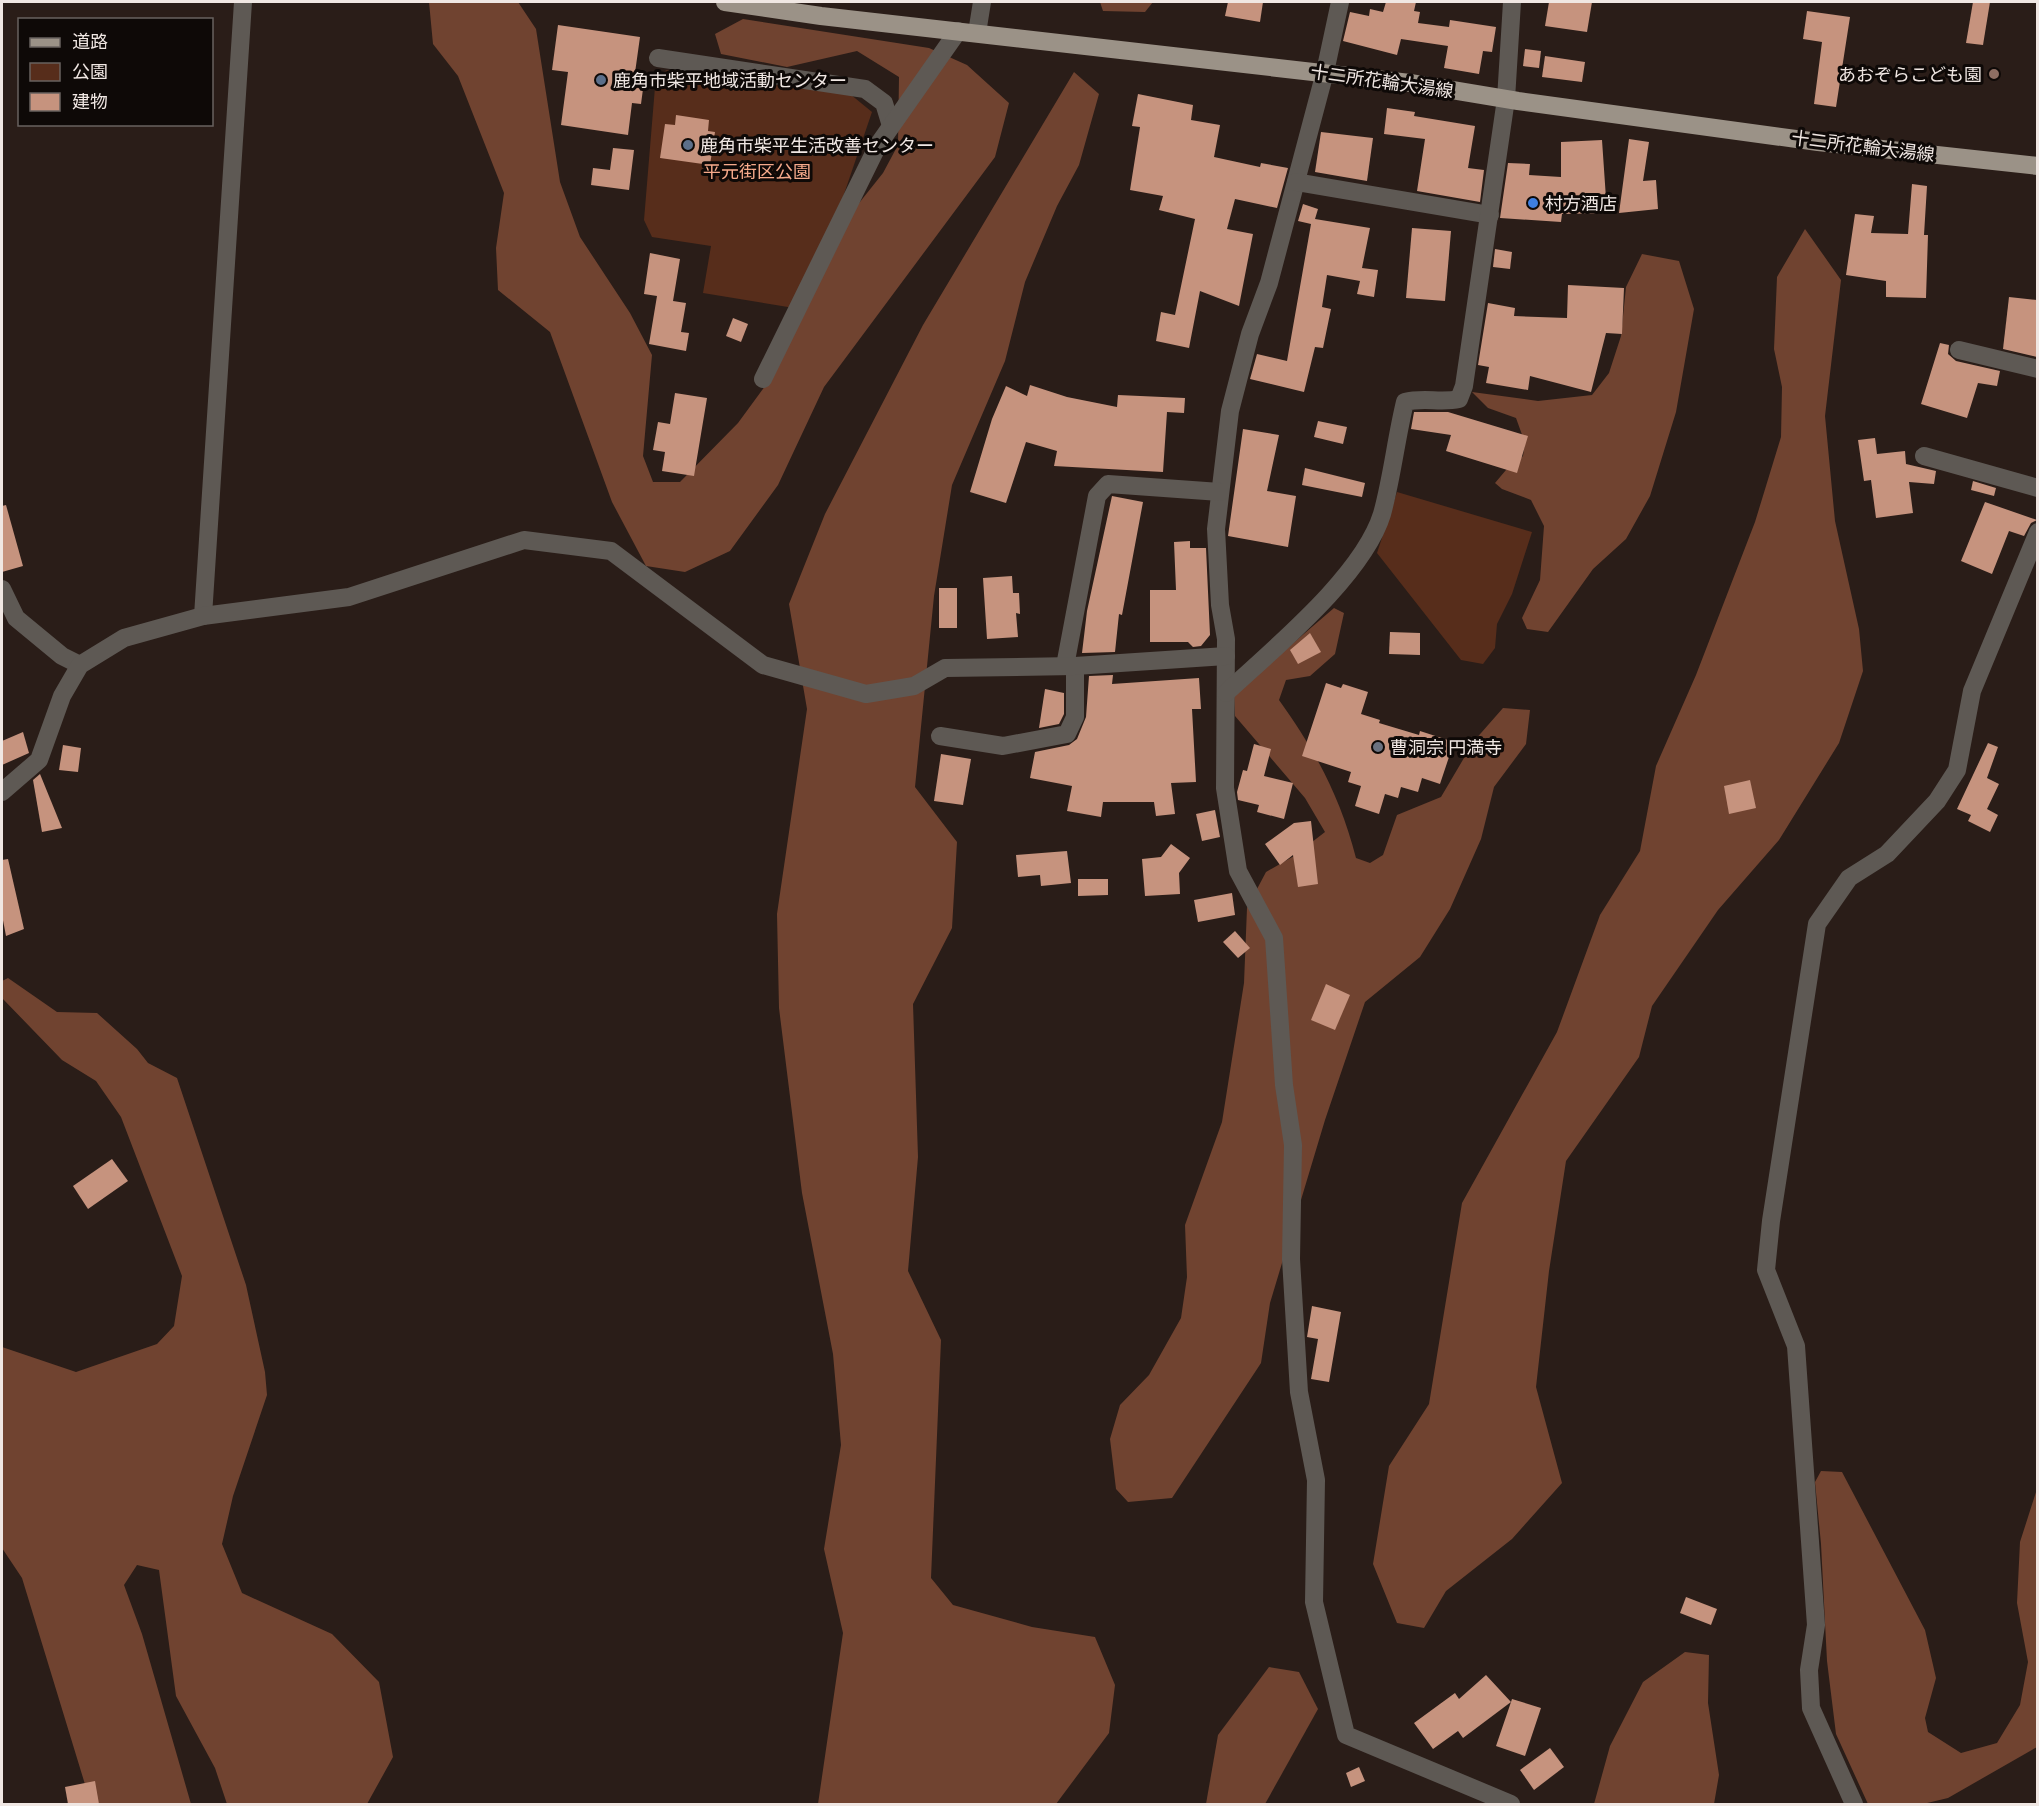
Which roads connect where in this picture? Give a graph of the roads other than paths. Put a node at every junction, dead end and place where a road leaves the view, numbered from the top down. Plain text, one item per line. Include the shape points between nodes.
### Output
1 (243, 2) edge
2 (725, 2) edge
3 (982, 2) edge
4 (1340, 2) edge
5 (1512, 2) edge
6 (958, 31) junction
7 (977, 33) junction
8 (658, 58) dead end
9 (1325, 72) junction
10 (1506, 99) junction
11 (891, 126) junction
12 (2037, 166) edge
13 (1296, 182) junction
14 (1490, 215) junction
15 (1959, 350) dead end
16 (2037, 369) edge
17 (763, 379) dead end
18 (1924, 456) dead end
19 (2037, 488) edge
20 (1220, 492) junction
21 (2037, 532) edge
22 (2, 589) edge
23 (204, 616) junction
24 (1226, 656) junction
25 (81, 665) junction
26 (1070, 666) junction
27 (1226, 693) junction
28 (940, 736) dead end
29 (2, 792) edge
30 (1511, 1804) edge
31 (1854, 1804) edge

1 - 23 street
2 - 6 main road, 十二所花輪大湯線
3 - 7 street
4 - 9 street
5 - 10 street
6 - 7 main road, 十二所花輪大湯線
6 - 11 street
7 - 9 main road, 十二所花輪大湯線
8 - 11 street via 865,89 884,103
9 - 10 main road, 十二所花輪大湯線
9 - 13 street
10 - 12 main road, 十二所花輪大湯線 via 1818,142
10 - 14 street
11 - 17 street via 878,145
13 - 14 street
13 - 20 street via 1230,411
14 - 27 street via 1459,399 1405,402 1381,516 1356,563 1302,623
15 - 16 street
18 - 19 street
20 - 24 street via 1216,529
20 - 26 street via 1108,484 1097,496
21 - 31 street via 1972,692 1957,770 1937,801 1887,854 1849,878 1817,924 1772,1221 1766,1270 1796,1346 1816,1625 1809,1671 1811,1708
22 - 25 street via 16,618 62,656
23 - 25 street via 124,639
23 - 26 street via 349,597 524,540 611,551 763,665 848,690 866,694 890,692 914,686 945,668
24 - 26 street
24 - 27 street
25 - 29 street via 62,696 39,760
26 - 28 street via 1075,717 1067,734 1003,746
27 - 30 street via 1225,788 1238,871 1274,938 1284,1085 1293,1144 1291,1259 1299,1392 1316,1480 1314,1602 1346,1735

